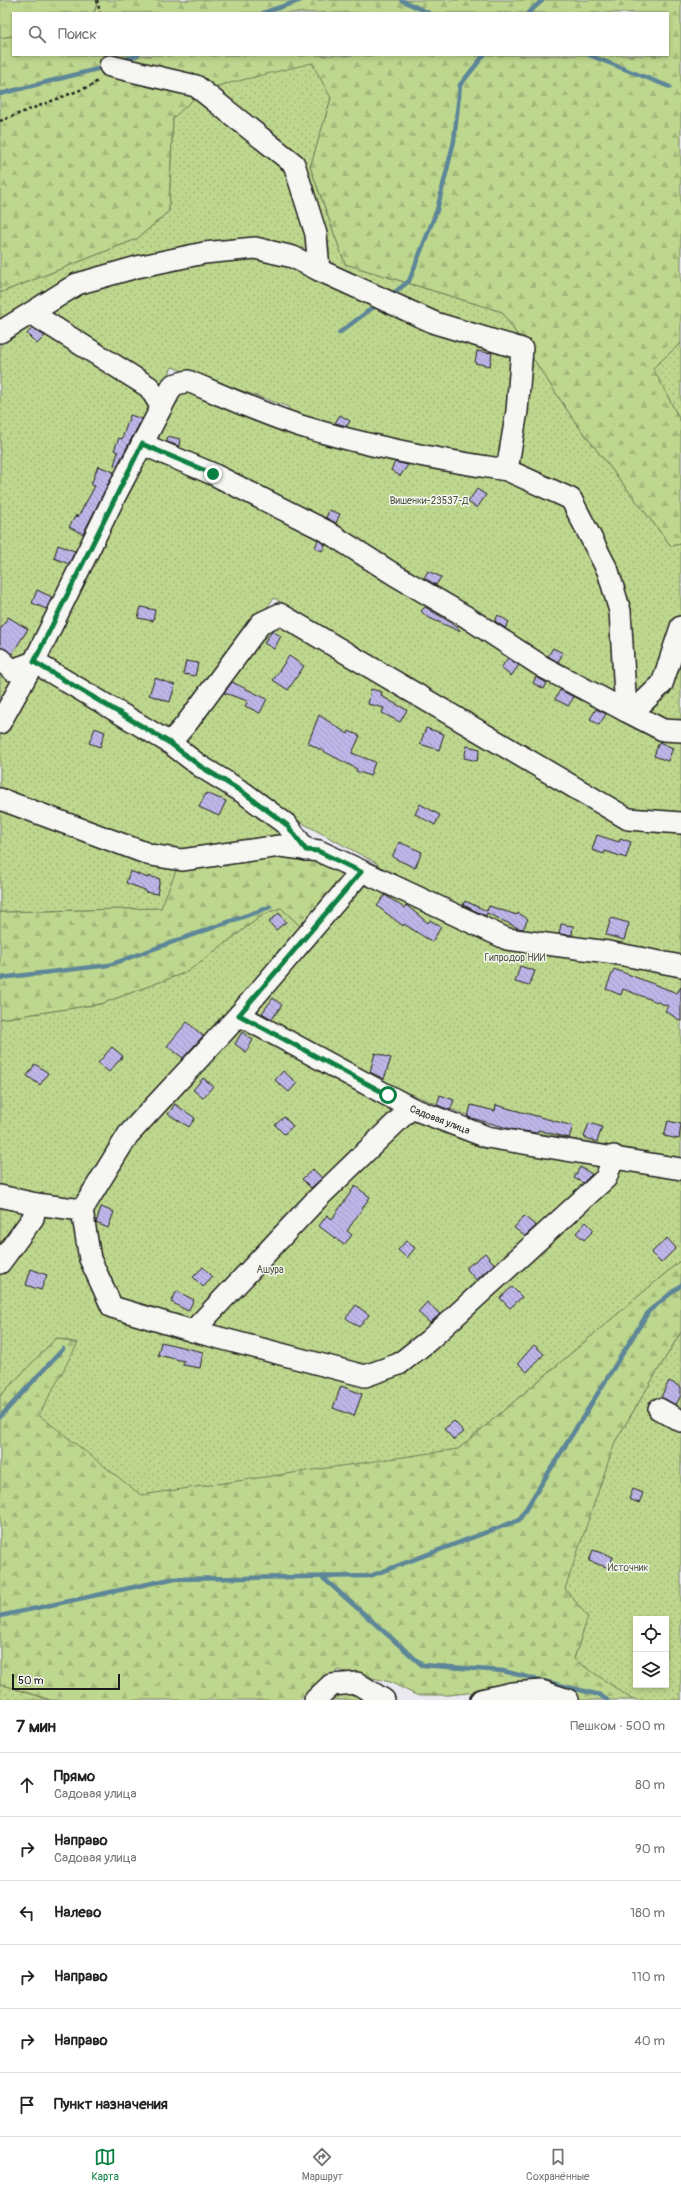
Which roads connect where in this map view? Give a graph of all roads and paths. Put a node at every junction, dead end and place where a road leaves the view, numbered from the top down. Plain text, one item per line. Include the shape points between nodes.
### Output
1 (97, 0) edge
2 (100, 12) edge
3 (110, 66) joint
4 (0, 121) edge
5 (319, 270) junction
6 (31, 313) junction
7 (0, 332) edge
8 (161, 406) junction
9 (142, 444) junction
10 (507, 470) junction
11 (681, 627) edge
12 (0, 659) edge
13 (34, 662) junction
14 (626, 711) junction
15 (0, 723) edge
16 (681, 730) edge
17 (170, 743) junction
18 (0, 799) edge
19 (681, 823) edge
20 (306, 850) junction
21 (361, 872) junction
22 (681, 966) edge
23 (239, 1015) junction
24 (411, 1108) junction
25 (614, 1156) junction
26 (681, 1169) edge
27 (0, 1196) edge
28 (36, 1204) junction
29 (82, 1210) junction
30 (0, 1263) edge
31 (193, 1331) junction
32 (659, 1408) dead end
33 (681, 1421) edge
34 (315, 1700) edge
35 (384, 1700) edge
36 (481, 1700) edge
37 (568, 1700) edge

1 - 2 path
3 - 4 path via 93,85
3 - 5 street via 196,86 294,164 316,234
5 - 6 street via 293,258 255,248 204,253 137,267 77,284
5 - 10 street via 435,323 522,349 517,411
6 - 7 street
6 - 8 street via 149,387
8 - 9 street
8 - 10 street via 173,385 188,381 303,427 436,459
9 - 13 street
9 - 14 street via 213,474 326,531 543,667
10 - 14 street via 571,499 608,571 620,612
11 - 14 street via 662,684 638,707
12 - 13 street via 12,670
13 - 15 street
13 - 17 street
14 - 16 street via 663,730
17 - 19 street via 261,624 280,614 628,818
17 - 20 street via 287,825
18 - 20 street via 151,855 182,860 280,846
20 - 21 street via 318,851
21 - 22 street via 507,939 608,952
21 - 23 street
23 - 24 street, Садовая улица
23 - 29 street via 128,1135
24 - 25 street, Садовая улица via 487,1137
24 - 31 street via 316,1200
25 - 26 street, Садовая улица
25 - 31 street via 606,1178 428,1341 399,1364 365,1376
27 - 28 street
28 - 29 street
28 - 30 street via 33,1218
29 - 31 street via 90,1259 112,1307
32 - 33 street
34 - 35 street via 331,1685 357,1683
36 - 37 street via 541,1691

